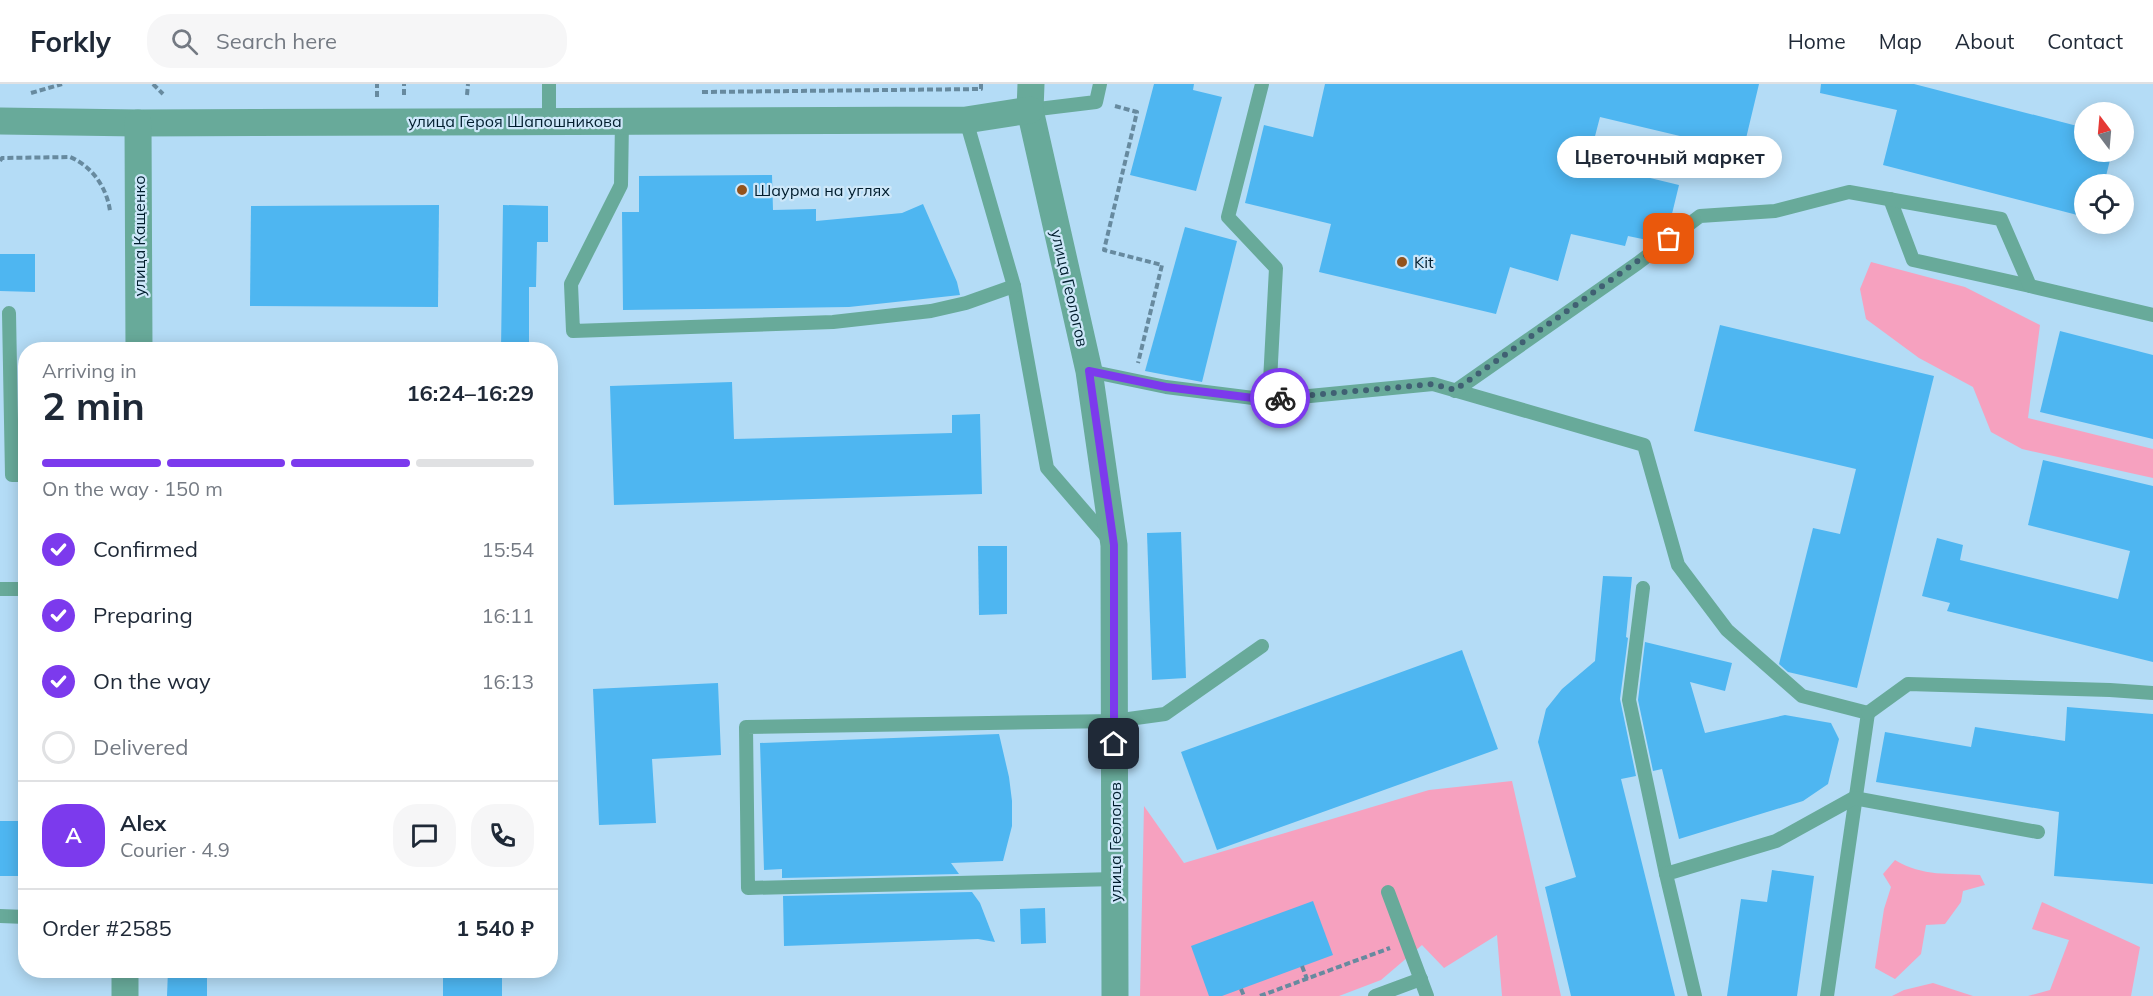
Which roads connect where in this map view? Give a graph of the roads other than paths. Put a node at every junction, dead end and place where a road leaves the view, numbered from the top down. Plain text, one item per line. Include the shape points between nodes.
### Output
1 (549, 84) edge
2 (1100, 84) edge
3 (1262, 84) edge
4 (1031, 97) edge
5 (0, 120) edge
6 (966, 120) junction
7 (549, 121) junction
8 (622, 121) junction
9 (138, 123) junction
10 (1890, 199) junction
11 (1014, 286) junction
12 (2030, 286) junction
13 (9, 313) dead end
14 (2153, 315) edge
15 (139, 342) edge
16 (1089, 371) junction
17 (1455, 390) junction
18 (1269, 400) junction
19 (18, 475) edge
20 (1114, 545) junction
21 (1643, 588) dead end
22 (0, 589) edge
23 (18, 589) edge
24 (1262, 646) dead end
25 (2153, 693) edge
26 (1868, 713) junction
27 (1114, 721) junction
28 (1854, 798) junction
29 (2038, 832) dead end
30 (1666, 874) junction
31 (1115, 879) junction
32 (1388, 892) dead end
33 (0, 916) edge
34 (18, 917) edge
35 (125, 978) edge
36 (1421, 979) junction
37 (125, 996) edge
38 (1115, 996) edge
39 (1375, 996) edge
40 (1427, 996) edge
41 (1695, 996) edge
42 (1827, 996) edge

1 - 7 lane
2 - 4 lane via 1096,102
3 - 18 lane via 1228,217 1276,268
4 - 6 street, улица Героя Шапошникова
4 - 16 street, улица Геологов
5 - 9 street, улица Героя Шапошникова
6 - 8 street, улица Героя Шапошникова
6 - 11 lane
7 - 8 street, улица Героя Шапошникова
7 - 9 street, улица Героя Шапошникова
8 - 11 lane via 621,185 571,284 573,331 833,322 931,311
9 - 15 street, улица Кащенко
10 - 12 lane via 1913,260
10 - 12 lane via 2001,219
10 - 17 lane via 1849,192 1775,211 1700,216
11 - 20 lane via 1047,468
12 - 14 lane
13 - 19 lane via 12,475
16 - 18 lane via 1166,387
16 - 20 street, улица Геологов
17 - 18 lane via 1433,384
17 - 26 lane via 1644,445 1678,565 1727,630 1802,696
20 - 27 street, улица Геологов
21 - 30 lane via 1629,700
22 - 23 lane
24 - 27 lane via 1165,714
25 - 26 lane via 1908,684
26 - 28 lane
27 - 31 street, улица Геологов
27 - 31 lane via 746,727 748,888
28 - 29 lane
28 - 30 lane via 1776,841
28 - 42 lane
30 - 41 lane
31 - 38 street, улица Геологов
32 - 36 lane
33 - 34 lane
35 - 37 street
36 - 39 lane
36 - 40 lane

